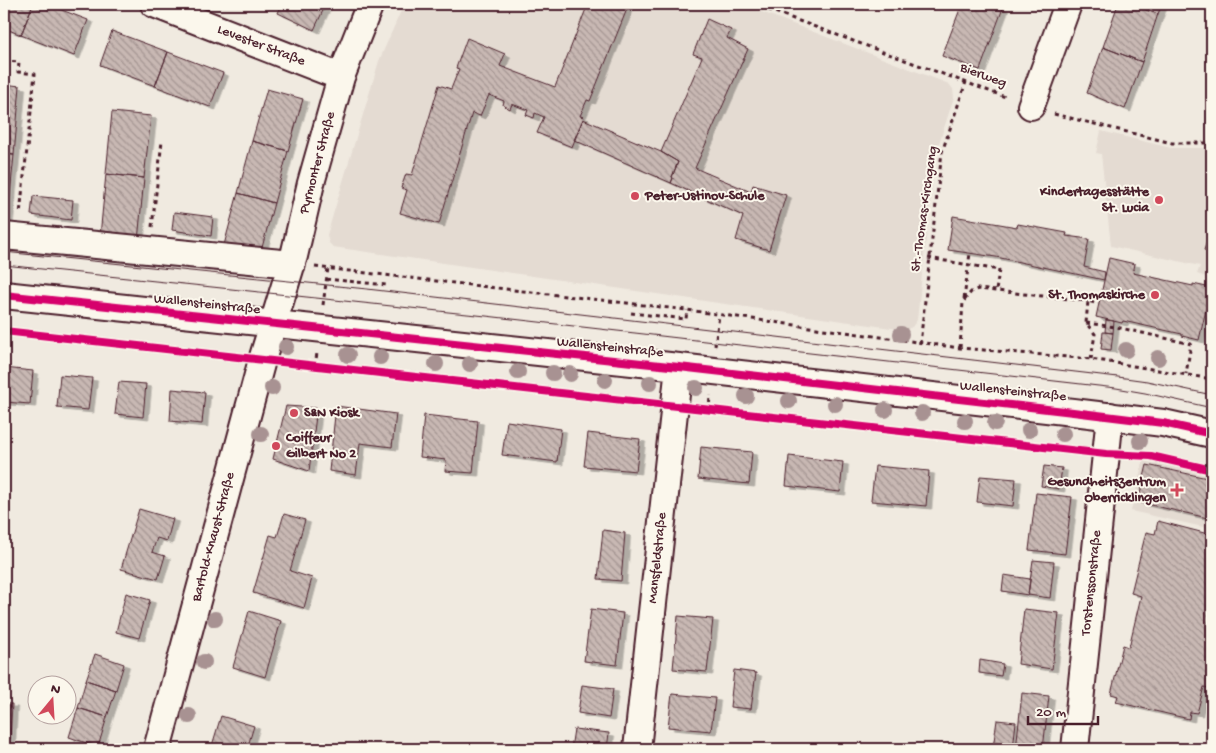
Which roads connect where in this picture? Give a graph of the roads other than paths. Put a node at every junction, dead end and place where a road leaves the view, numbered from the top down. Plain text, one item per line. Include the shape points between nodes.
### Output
1 (154, 4) edge
2 (370, 4) edge
3 (1068, 4) edge
4 (341, 76) junction
5 (1031, 106) road end
6 (11, 236) edge
7 (292, 264) junction
8 (4, 295) edge
9 (272, 325) junction
10 (678, 367) junction
11 (1110, 416) junction
12 (1212, 434) edge
13 (157, 749) edge
14 (637, 749) edge
15 (1074, 749) edge

1 - 4 street, Levester Straße
2 - 4 street, Pyrmonter Straße
3 - 5 street
4 - 7 street, Pyrmonter Straße
6 - 7 street
7 - 9 street, Pyrmonter Straße
8 - 9 street, Wallensteinstraße
9 - 10 street, Wallensteinstraße
9 - 13 street, Bartold-Knaust-Straße
10 - 11 street, Wallensteinstraße
10 - 14 street, Mansfeldstraße
11 - 12 street, Wallensteinstraße
11 - 15 street, Torstenssonstraße

